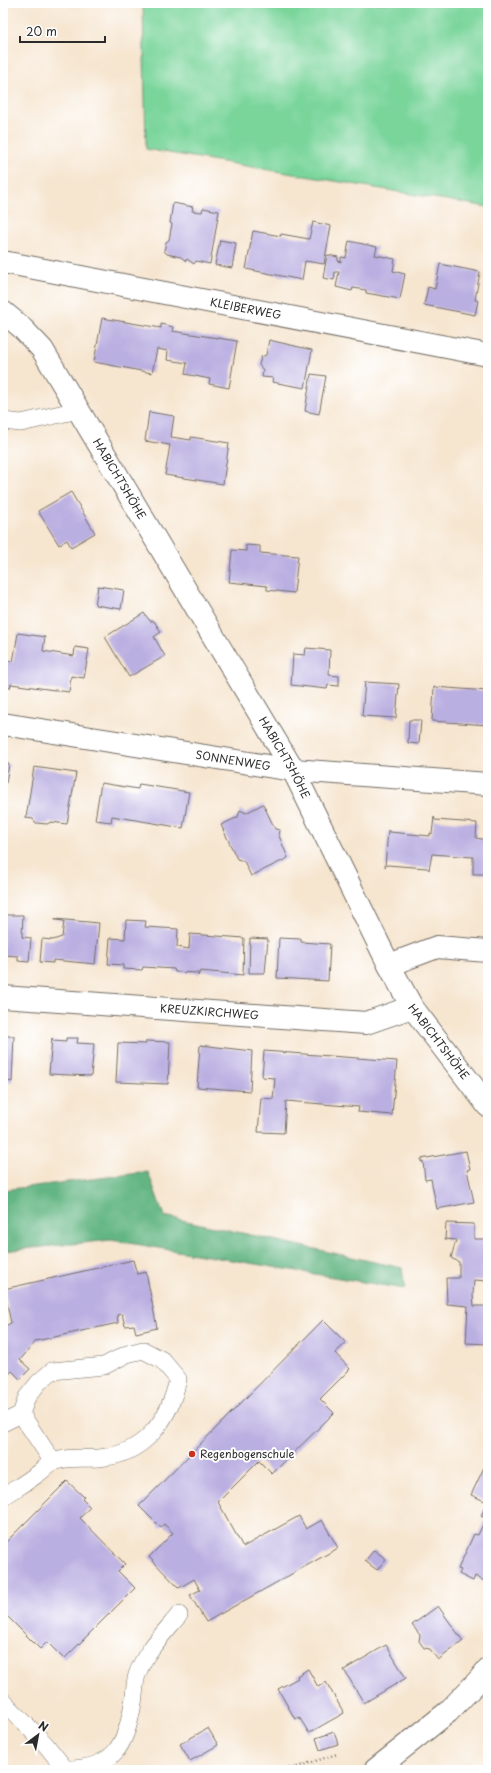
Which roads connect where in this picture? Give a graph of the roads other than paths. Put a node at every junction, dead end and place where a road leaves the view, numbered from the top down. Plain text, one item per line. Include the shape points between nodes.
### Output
1 (3, 262) edge
2 (3, 312) edge
3 (488, 355) edge
4 (78, 410) junction
5 (3, 421) edge
6 (3, 724) edge
7 (294, 770) junction
8 (488, 784) edge
9 (488, 951) edge
10 (389, 965) junction
11 (3, 997) edge
12 (412, 1007) junction
13 (488, 1106) edge
14 (21, 1414) junction
15 (3, 1423) edge
16 (53, 1462) junction
17 (3, 1497) edge
18 (179, 1615) dead end
19 (488, 1669) edge
20 (3, 1701) edge
21 (66, 1769) edge
22 (375, 1770) edge

1 - 3 street, KLEIBERWEG
2 - 4 street, HABICHTSHÖHE via 42,349
4 - 5 lane via 21,423
4 - 7 street, HABICHTSHÖHE
6 - 7 street, SONNENWEG
7 - 8 street, SONNENWEG
7 - 10 street, HABICHTSHÖHE
9 - 10 street via 437,947
10 - 12 street, HABICHTSHÖHE
11 - 12 street, KREUZKIRCHWEG via 366,1023
12 - 13 street, HABICHTSHÖHE
14 - 15 lane
14 - 16 lane
14 - 16 lane via 27,1396 52,1371 104,1366 127,1354 144,1350 162,1360 178,1379 174,1399 160,1423 140,1445 120,1455 77,1457
16 - 17 lane
18 - 21 lane via 152,1648 137,1675 128,1727 121,1743 112,1755 100,1764 83,1769
19 - 22 street via 448,1712
20 - 21 lane

